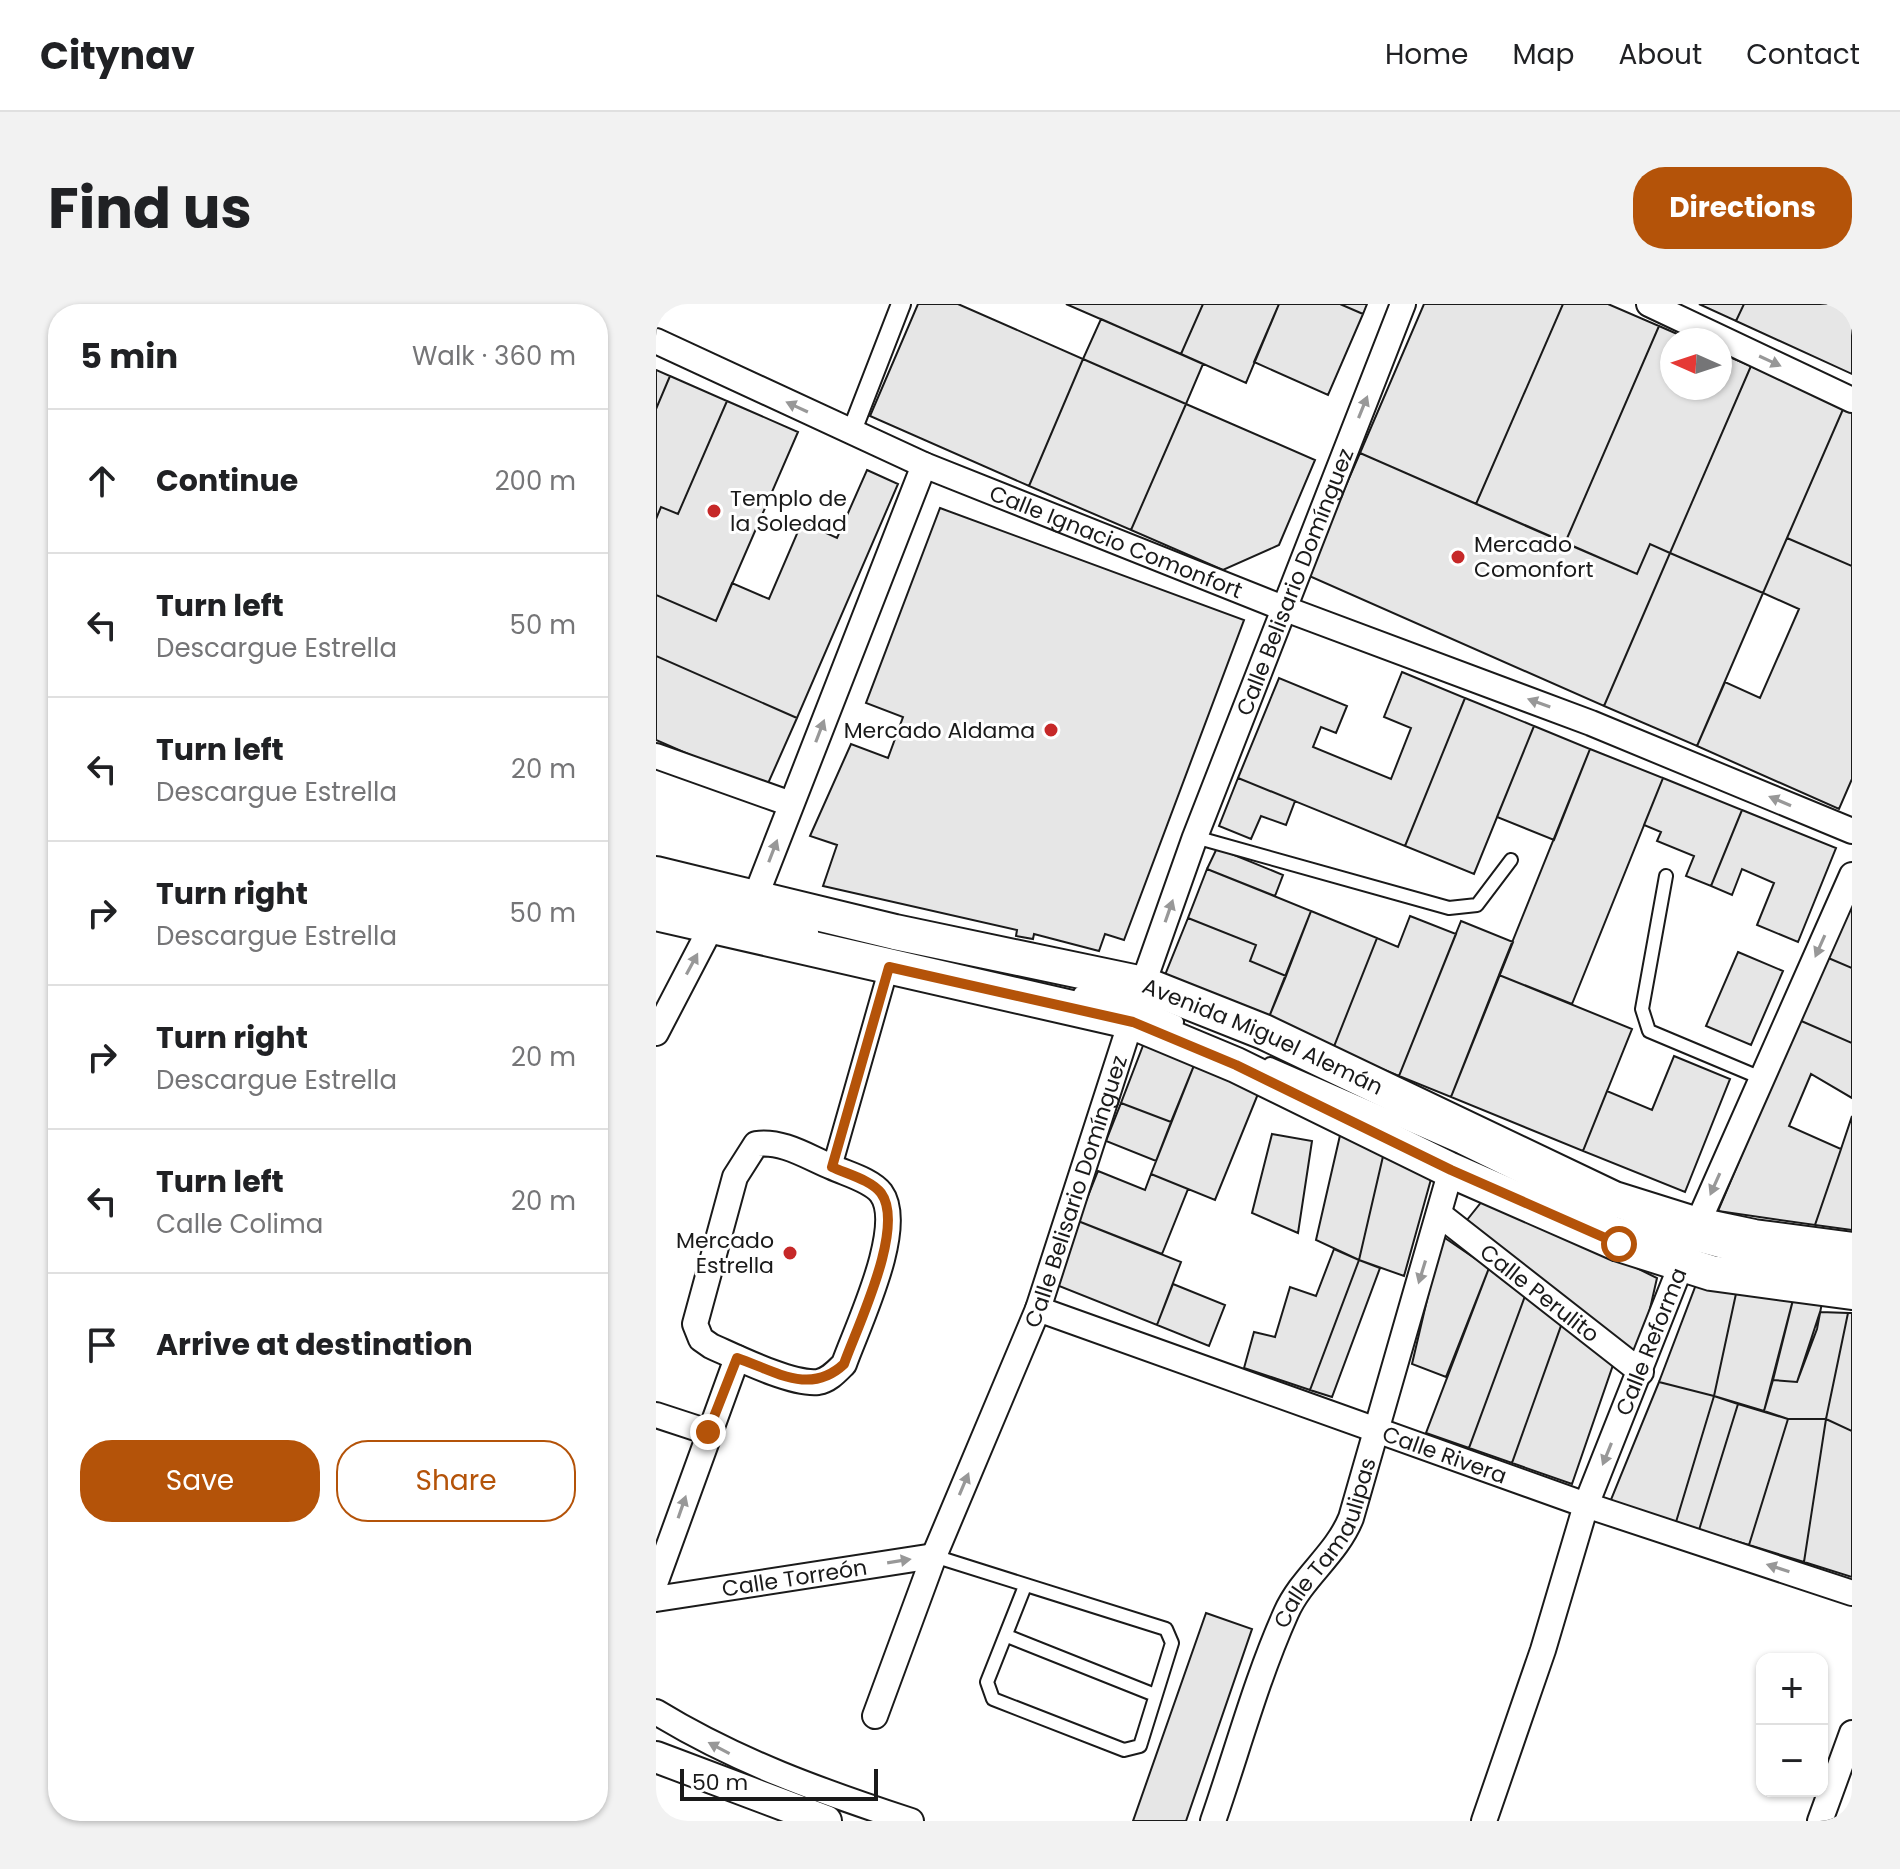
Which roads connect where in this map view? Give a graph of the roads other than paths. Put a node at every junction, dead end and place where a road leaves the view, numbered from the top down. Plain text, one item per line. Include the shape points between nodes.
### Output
1 (901, 304) edge
2 (1403, 304) edge
3 (1649, 304) edge
4 (656, 341) edge
5 (1852, 400) edge
6 (851, 433) junction
7 (924, 465) junction
8 (1283, 608) junction
9 (656, 756) edge
10 (791, 804) junction
11 (1852, 831) edge
12 (1195, 837) junction
13 (1511, 860) dead end
14 (656, 874) edge
15 (1852, 875) edge
16 (1666, 876) dead end
17 (656, 895) edge
18 (730, 905) junction
19 (656, 913) edge
20 (823, 934) dead end
21 (889, 967) junction
22 (1062, 989) dead end
23 (1138, 1004) junction
24 (1194, 1030) dead end
25 (656, 1033) edge
26 (1250, 1055) dead end
27 (1761, 1078) junction
28 (832, 1167) junction
29 (1451, 1170) junction
30 (1439, 1214) junction
31 (1689, 1245) junction
32 (1852, 1250) edge
33 (1852, 1272) edge
34 (1852, 1292) edge
35 (1038, 1309) junction
36 (737, 1358) junction
37 (1641, 1372) junction
38 (656, 1415) edge
39 (1376, 1428) junction
40 (708, 1432) junction
41 (1586, 1505) junction
42 (934, 1556) junction
43 (656, 1581) edge
44 (1025, 1586) junction
45 (1852, 1593) edge
46 (656, 1599) edge
47 (1007, 1636) junction
48 (1155, 1695) junction
49 (656, 1712) edge
50 (875, 1716) dead end
51 (1852, 1733) edge
52 (656, 1757) edge
53 (835, 1810) edge
54 (911, 1821) edge
55 (1213, 1821) edge
56 (1484, 1821) edge
57 (1820, 1821) edge

1 - 6 street
8 -> 2 street, Calle Belisario Domínguez
3 -> 5 street
6 -> 4 street, Calle Ignacio Comonfort
6 - 7 street, Calle Ignacio Comonfort
7 - 8 street, Calle Ignacio Comonfort
10 -> 7 street
11 -> 8 street, Calle Ignacio Comonfort via 1591,723
8 - 12 street, Calle Belisario Domínguez
9 - 10 street
18 -> 10 street
12 - 13 lane via 1449,908 1477,905
23 -> 12 street, Calle Belisario Domínguez
14 - 18 main road, Avenida Miguel Alemán
15 -> 27 street, Calle Reforma
16 - 27 lane via 1642,1009 1644,1023 1649,1031
17 - 18 lane
18 - 19 main road, Avenida Miguel Alemán
18 - 20 lane
18 - 21 main road, Avenida Miguel Alemán
18 - 23 main road, Avenida Miguel Alemán via 895,932
25 -> 18 street
21 - 23 main road, Avenida Miguel Alemán
21 - 28 street
22 - 23 lane
23 - 24 lane
23 - 29 main road, Avenida Miguel Alemán via 1236,1065
23 - 31 main road, Avenida Miguel Alemán via 1264,1032 1614,1199
23 - 35 street, Calle Belisario Domínguez
26 - 31 lane via 1460,1147 1615,1223
27 -> 31 street, Calle Reforma
28 - 36 street via 765,1143 756,1144 742,1161 695,1324 701,1339
28 - 36 street via 879,1190 889,1218 887,1245 844,1364 819,1382
29 - 30 street, Calle Tamaulipas
29 - 31 main road, Avenida Miguel Alemán via 1568,1224
30 - 37 street, Calle Perulito
30 -> 39 street, Calle Tamaulipas
31 - 32 main road, Avenida Miguel Alemán via 1754,1237
31 - 33 lane
31 - 34 main road, Avenida Miguel Alemán via 1738,1278
31 - 37 street, Calle Reforma
35 - 39 street, Calle Rivera
42 -> 35 street, Calle Belisario Domínguez
36 - 40 street
37 -> 41 street, Calle Reforma
38 - 40 street
39 - 41 street, Calle Rivera
39 - 55 street, Calle Tamaulipas via 1343,1539 1286,1613
43 -> 40 street
45 -> 41 street, Calle Rivera
41 - 56 street, Calle Reforma
42 - 44 lane
46 -> 42 street, Calle Torreón
42 - 50 street, Calle Belisario Domínguez
44 - 47 lane
44 - 48 lane via 1166,1629 1172,1643
47 - 48 lane
47 - 48 lane via 987,1682 993,1699 1124,1750 1140,1746
53 -> 49 street
51 - 57 street
52 - 53 street
53 - 54 street

